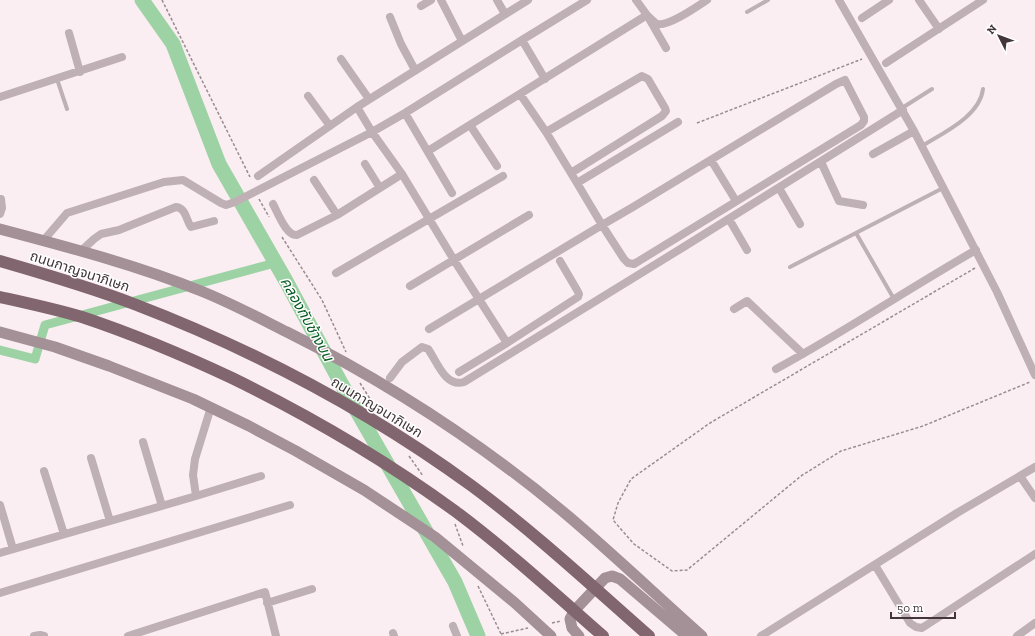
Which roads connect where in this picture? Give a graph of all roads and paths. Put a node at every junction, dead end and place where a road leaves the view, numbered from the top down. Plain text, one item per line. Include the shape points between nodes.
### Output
1 (162, 0) edge
2 (431, 0) edge
3 (441, 0) edge
4 (497, 0) edge
5 (528, 0) edge
6 (587, 0) edge
7 (636, 0) edge
8 (707, 0) edge
9 (768, 0) edge
10 (839, 0) edge
11 (889, 0) edge
12 (919, 0) edge
13 (983, 0) edge
14 (421, 6) dead end
15 (747, 12) dead end
16 (505, 14) junction
17 (647, 15) junction
18 (390, 17) dead end
19 (862, 18) dead end
20 (939, 29) junction
21 (69, 33) dead end
22 (522, 40) junction
23 (462, 41) junction
24 (666, 48) dead end
25 (871, 55) junction
26 (122, 58) dead end
27 (341, 59) dead end
28 (886, 63) dead end
29 (415, 70) junction
30 (80, 72) junction
31 (57, 79) junction
32 (546, 79) junction
33 (932, 89) dead end
34 (983, 89) dead end
35 (520, 94) junction
36 (308, 96) dead end
37 (0, 97) edge
38 (369, 99) junction
39 (357, 107) junction
40 (67, 108) dead end
41 (902, 109) junction
42 (405, 113) junction
43 (678, 122) dead end
44 (697, 123) dead end
45 (470, 125) junction
46 (330, 126) junction
47 (914, 131) junction
48 (372, 132) junction
49 (546, 132) junction
50 (922, 146) junction
51 (428, 150) junction
52 (873, 154) dead end
53 (711, 160) junction
54 (820, 162) junction
55 (365, 164) dead end
56 (497, 166) dead end
57 (571, 173) junction
58 (402, 174) junction
59 (503, 176) dead end
60 (254, 178) joint
61 (314, 180) dead end
62 (577, 184) junction
63 (380, 188) junction
64 (779, 188) junction
65 (943, 188) junction
66 (259, 191) junction
67 (452, 194) dead end
68 (1, 199) edge
69 (736, 201) junction
70 (273, 204) dead end
71 (863, 205) dead end
72 (0, 214) edge
73 (337, 215) junction
74 (529, 215) dead end
75 (430, 218) junction
76 (729, 219) junction
77 (271, 220) dead end
78 (214, 221) dead end
79 (800, 224) dead end
80 (602, 225) junction
81 (0, 230) edge
82 (856, 233) junction
83 (280, 234) dead end
84 (43, 241) junction
85 (747, 250) dead end
86 (976, 250) junction
87 (81, 251) junction
88 (454, 260) junction
89 (0, 261) edge
90 (560, 261) dead end
91 (983, 264) junction
92 (790, 267) dead end
93 (336, 273) dead end
94 (410, 286) dead end
95 (0, 297) edge
96 (894, 298) junction
97 (479, 299) junction
98 (734, 309) dead end
99 (429, 329) dead end
100 (0, 332) edge
101 (507, 343) junction
102 (347, 354) dead end
103 (803, 354) junction
104 (776, 369) dead end
105 (459, 372) dead end
106 (1035, 375) edge
107 (390, 378) dead end
108 (1035, 380) edge
109 (359, 382) dead end
110 (211, 407) junction
111 (380, 415) dead end
112 (143, 442) dead end
113 (408, 454) dead end
114 (91, 458) dead end
115 (1035, 467) edge
116 (44, 471) dead end
117 (261, 476) dead end
118 (1020, 476) junction
119 (426, 480) dead end
120 (196, 496) junction
121 (1035, 498) edge
122 (0, 505) edge
123 (290, 505) dead end
124 (162, 506) junction
125 (453, 519) dead end
126 (110, 521) junction
127 (64, 534) junction
128 (463, 546) dead end
129 (13, 549) junction
130 (0, 553) edge
131 (1035, 554) edge
132 (875, 565) junction
133 (475, 580) dead end
134 (312, 589) dead end
135 (0, 593) edge
136 (267, 603) junction
137 (1035, 623) edge
138 (453, 626) dead end
139 (646, 633) edge
140 (602, 635) edge
141 (34, 636) edge
142 (44, 636) edge
143 (128, 636) edge
144 (276, 636) edge
145 (457, 636) edge
146 (502, 636) edge
147 (551, 636) edge
148 (579, 636) edge
149 (689, 636) edge
150 (702, 636) edge
151 (761, 636) edge
152 (1017, 636) edge

1 - 60 path
2 - 14 street
3 - 23 street
4 - 16 street
5 - 16 street
6 - 22 street
7 - 17 street
8 - 17 street via 680,17 662,24 657,24
9 - 15 lane
10 - 25 street
11 - 19 street
12 - 20 street
13 - 20 street
16 - 23 street
17 - 24 street
17 - 32 street
18 - 29 street
20 - 28 street
21 - 30 street
22 - 32 street
22 - 42 street
23 - 29 street
25 - 41 street
25 - 44 path
26 - 30 street
27 - 38 street
29 - 38 street
30 - 31 street
31 - 37 street
31 - 40 lane
32 - 35 street
33 - 41 lane
34 - 50 lane via 981,99 973,110
35 - 45 street
35 - 49 street
36 - 46 street
38 - 39 street
39 - 46 street
39 - 48 street
41 - 47 street
41 - 54 street
42 - 48 street
42 - 51 street
43 - 62 street
45 - 51 street
45 - 56 street
46 - 60 street
47 - 50 street
47 - 52 street
48 - 58 street
48 - 66 street
49 - 57 street
49 - 57 street via 642,76 648,79 665,108 662,116
50 - 65 street
51 - 67 street
53 - 69 street
53 - 69 street via 844,80 864,117 864,122
53 - 80 street
54 - 64 street
54 - 71 street via 839,200
55 - 63 street
57 - 62 street
58 - 63 street
58 - 75 street
59 - 75 street
61 - 73 street
62 - 80 street
63 - 73 street
64 - 76 street
64 - 79 street
65 - 82 lane
65 - 86 street
66 - 77 path
66 - 84 street via 226,204 183,180 164,182 68,213
68 - 72 street
69 - 80 street via 634,264 624,260
70 - 73 street via 288,231 294,236
74 - 88 street
75 - 88 street
75 - 93 street
76 - 85 street
76 - 107 street via 464,382 458,384 450,381 428,349 422,347 402,362
78 - 87 street via 191,227 182,209 176,207 119,230 101,234
80 - 97 street
81 - 84 main road
82 - 92 lane
82 - 96 lane
83 - 102 path via 322,300
84 - 87 main road
86 - 91 street
86 - 96 street
87 - 150 main road via 156,275 237,307 367,374 448,425 566,514
88 - 94 street
88 - 97 street
89 - 139 highway, ถนนกาญจนาภิเษก via 99,291 221,340 293,375 366,416 472,486
90 - 101 street via 579,294 578,297
91 - 106 street
91 - 108 path via 704,427 631,479 618,503 613,520 634,544 672,571 687,570 801,476 841,451 923,426
95 - 140 highway via 81,317 124,332 194,361 280,402 385,463 461,516 534,574
96 - 103 street
97 - 99 street
97 - 101 street
98 - 103 street via 748,301
100 - 110 main road via 55,347 109,366
101 - 105 street
103 - 104 street
109 - 111 path
110 - 120 street via 195,458 193,475
110 - 147 main road via 364,490 435,537
112 - 124 street
113 - 119 path
114 - 126 street
115 - 118 street
116 - 127 street
117 - 120 street
118 - 121 street
118 - 132 street
120 - 124 street
122 - 129 street
123 - 135 street
124 - 126 street
125 - 128 path
126 - 127 street
127 - 129 street
129 - 130 street
131 - 132 street via 922,628 916,628 910,623
132 - 151 street
133 - 146 path
134 - 136 street
136 - 143 street via 265,592
136 - 144 street
137 - 152 street
138 - 145 street
141 - 142 street
148 - 149 main road via 572,628 570,619 574,611 605,578 612,576 620,578

